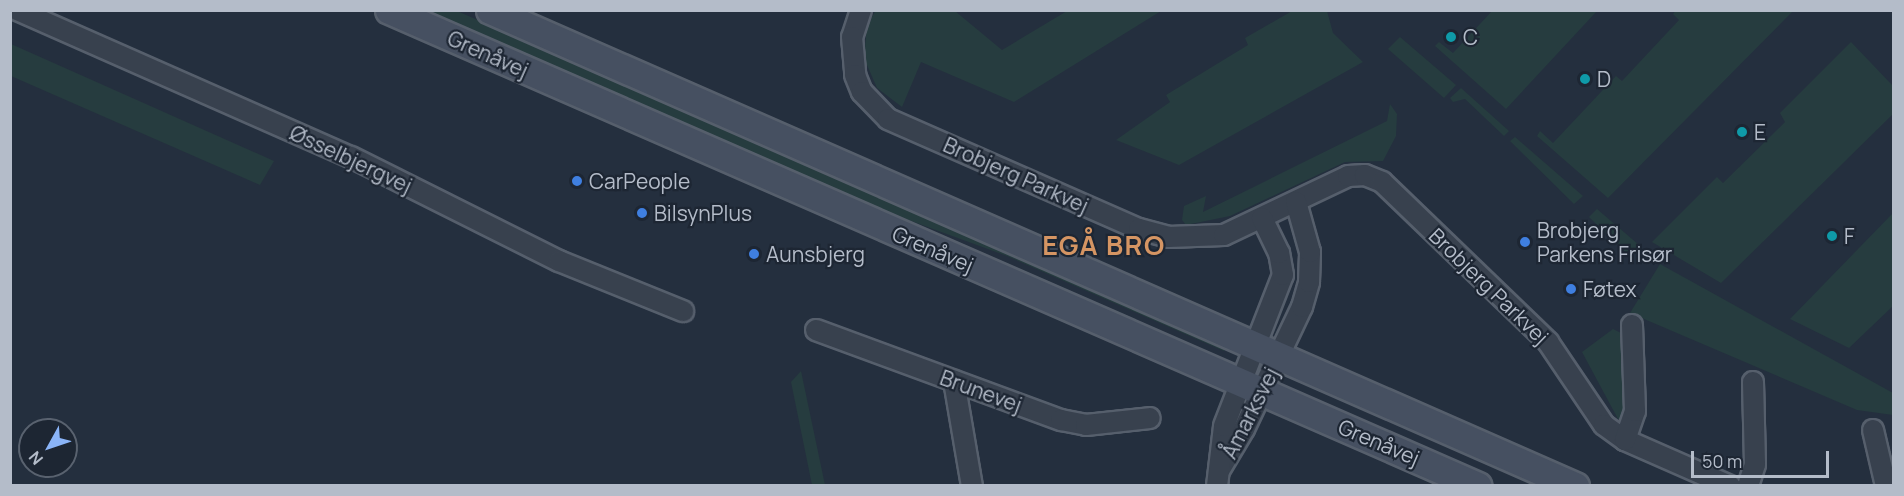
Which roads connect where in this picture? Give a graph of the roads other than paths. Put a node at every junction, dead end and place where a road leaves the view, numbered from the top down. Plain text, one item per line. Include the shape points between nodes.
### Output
1 (17, 10) edge
2 (389, 10) edge
3 (490, 10) edge
4 (861, 10) edge
5 (1296, 202) junction
6 (1263, 218) junction
7 (683, 311) dead end
8 (1632, 325) dead end
9 (816, 330) dead end
10 (1268, 351) junction
11 (954, 381) junction
12 (1753, 382) dead end
13 (1251, 387) junction
14 (1150, 418) dead end
15 (1873, 430) dead end
16 (1625, 440) junction
17 (1219, 477) edge
18 (972, 486) edge
19 (1478, 486) edge
20 (1575, 486) edge
21 (1730, 486) edge
22 (1748, 486) edge
23 (1886, 486) edge

1 - 7 street, Øsselbjergvej via 351,157 559,261
2 - 13 main road, Grenåvej
3 - 10 main road, Grenåvej
4 - 6 street, Brobjerg Parkvej via 852,37 855,75 862,92 888,119 1159,235 1224,235
5 - 6 street, Brobjerg Parkvej
5 - 10 street via 1310,252 1309,282 1302,307
5 - 16 street, Brobjerg Parkvej via 1348,176 1365,175 1382,182 1548,342 1604,425
6 - 10 street via 1284,275
8 - 16 street via 1635,411
9 - 11 street, Brunevej
10 - 13 street
10 - 20 main road, Grenåvej
11 - 14 street, Brunevej via 1061,420 1086,425
11 - 18 street
12 - 22 street via 1755,464
13 - 17 street, Åmarksvej
13 - 19 main road, Grenåvej
15 - 23 street
16 - 21 street, Brobjerg Parkvej

